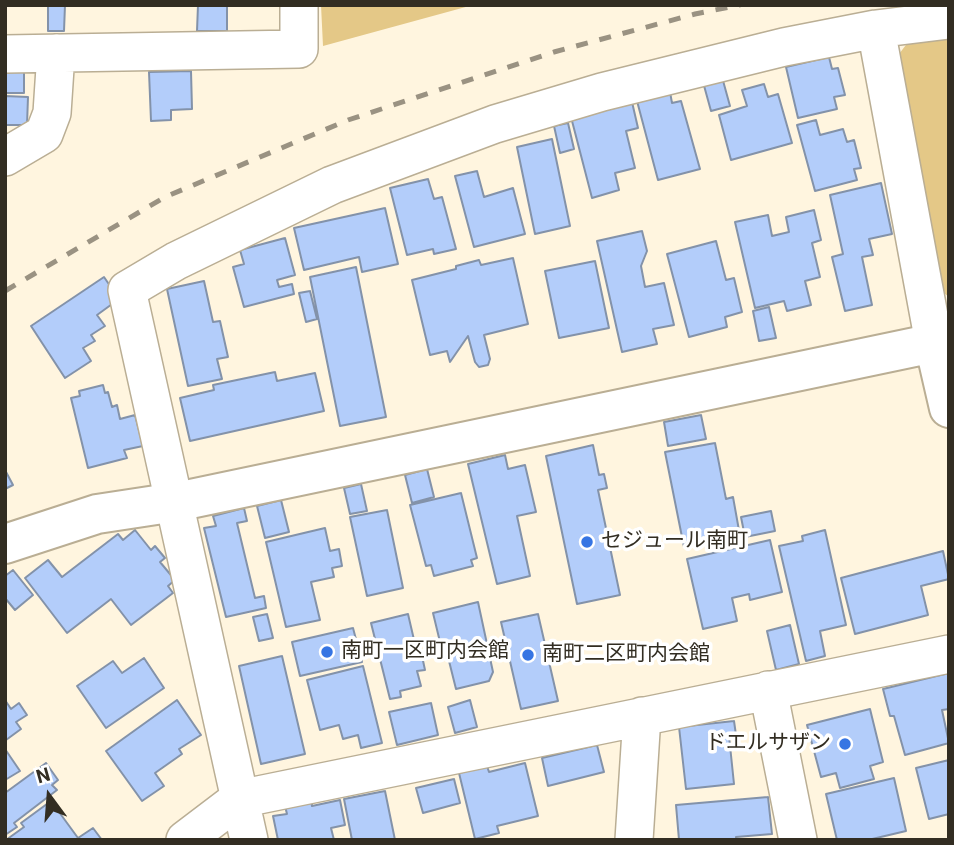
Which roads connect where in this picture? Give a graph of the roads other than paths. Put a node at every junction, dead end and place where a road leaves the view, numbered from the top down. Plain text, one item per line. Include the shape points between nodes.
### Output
1 (299, 5) edge
2 (949, 20) edge
3 (876, 29) junction
4 (56, 53) junction
5 (5, 54) edge
6 (5, 157) edge
7 (942, 342) edge
8 (949, 408) edge
9 (176, 502) junction
10 (5, 544) edge
11 (949, 654) edge
12 (768, 690) junction
13 (642, 716) junction
14 (239, 799) junction
15 (185, 840) edge
16 (249, 840) edge
17 (634, 840) edge
18 (798, 840) edge

1 - 4 street via 299,49
2 - 3 street
3 - 7 street
3 - 9 street via 602,92 495,124 332,185 127,290
4 - 5 street
4 - 6 street via 52,113 44,134
7 - 8 street
7 - 9 street
9 - 10 street via 97,513
9 - 14 street
11 - 12 street
12 - 13 street
12 - 18 street
13 - 14 street
13 - 17 street
14 - 15 street
14 - 16 street

